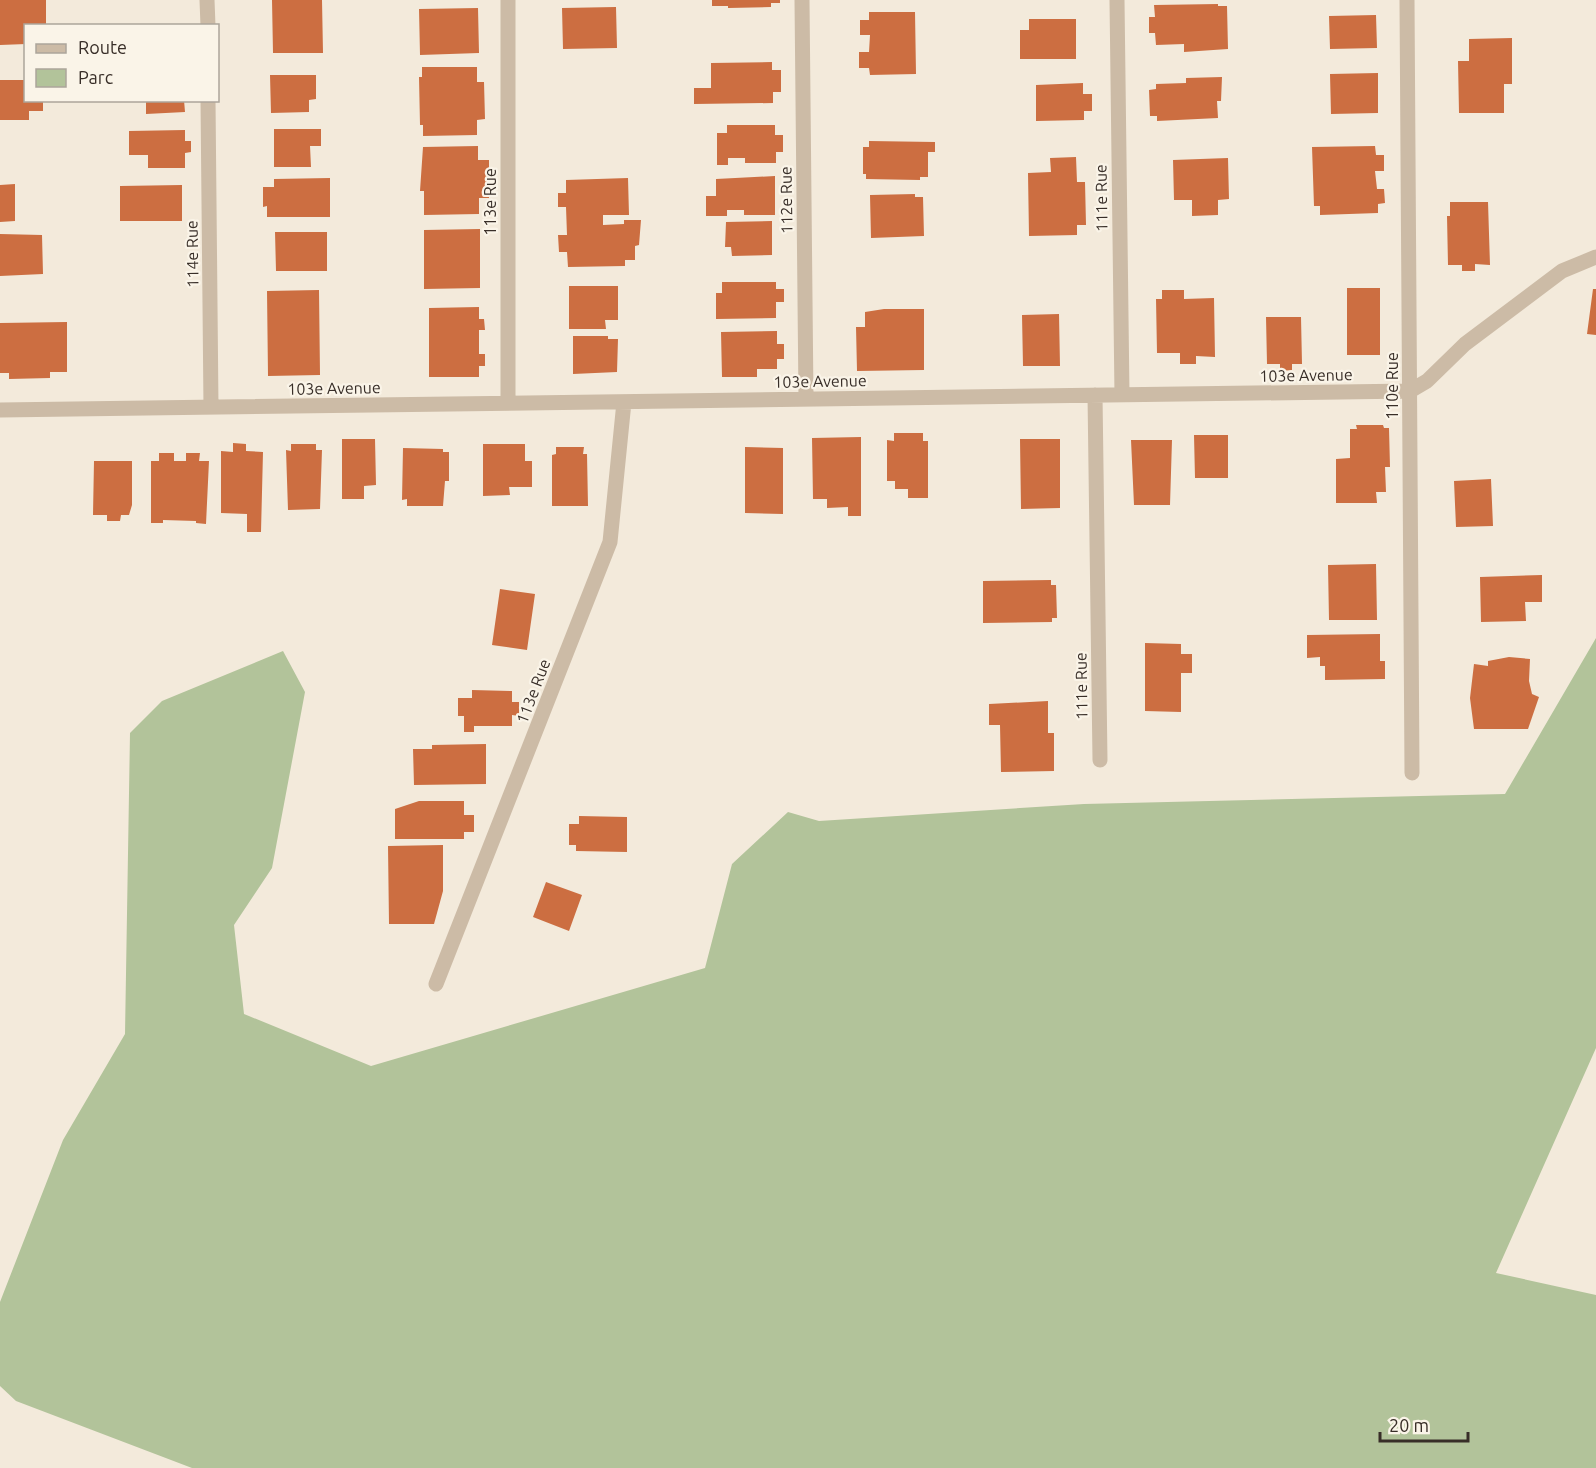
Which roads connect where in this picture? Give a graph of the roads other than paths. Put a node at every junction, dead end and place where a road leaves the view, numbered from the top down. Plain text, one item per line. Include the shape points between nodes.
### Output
1 (207, 0) edge
2 (508, 0) edge
3 (802, 0) edge
4 (1117, 0) edge
5 (1407, 0) edge
6 (208, 24) edge
7 (208, 102) edge
8 (1596, 257) edge
9 (1410, 391) junction
10 (1095, 395) junction
11 (1122, 395) junction
12 (806, 399) junction
13 (624, 402) junction
14 (508, 403) junction
15 (211, 407) junction
16 (0, 410) edge
17 (1100, 760) dead end
18 (1412, 773) dead end
19 (436, 984) dead end

1 - 6 street
2 - 14 street, 113e Rue
3 - 12 street, 112e Rue
4 - 11 street, 111e Rue
5 - 9 street, 110e Rue
7 - 15 street, 114e Rue
8 - 9 street via 1562,271
9 - 11 street, 103e Avenue
9 - 18 street, 110e Rue
10 - 11 street, 103e Avenue
10 - 12 street, 103e Avenue
10 - 17 street, 111e Rue
12 - 13 street, 103e Avenue
13 - 14 street, 103e Avenue
13 - 19 street, 113e Rue via 610,542
14 - 15 street, 103e Avenue
15 - 16 street, 103e Avenue

